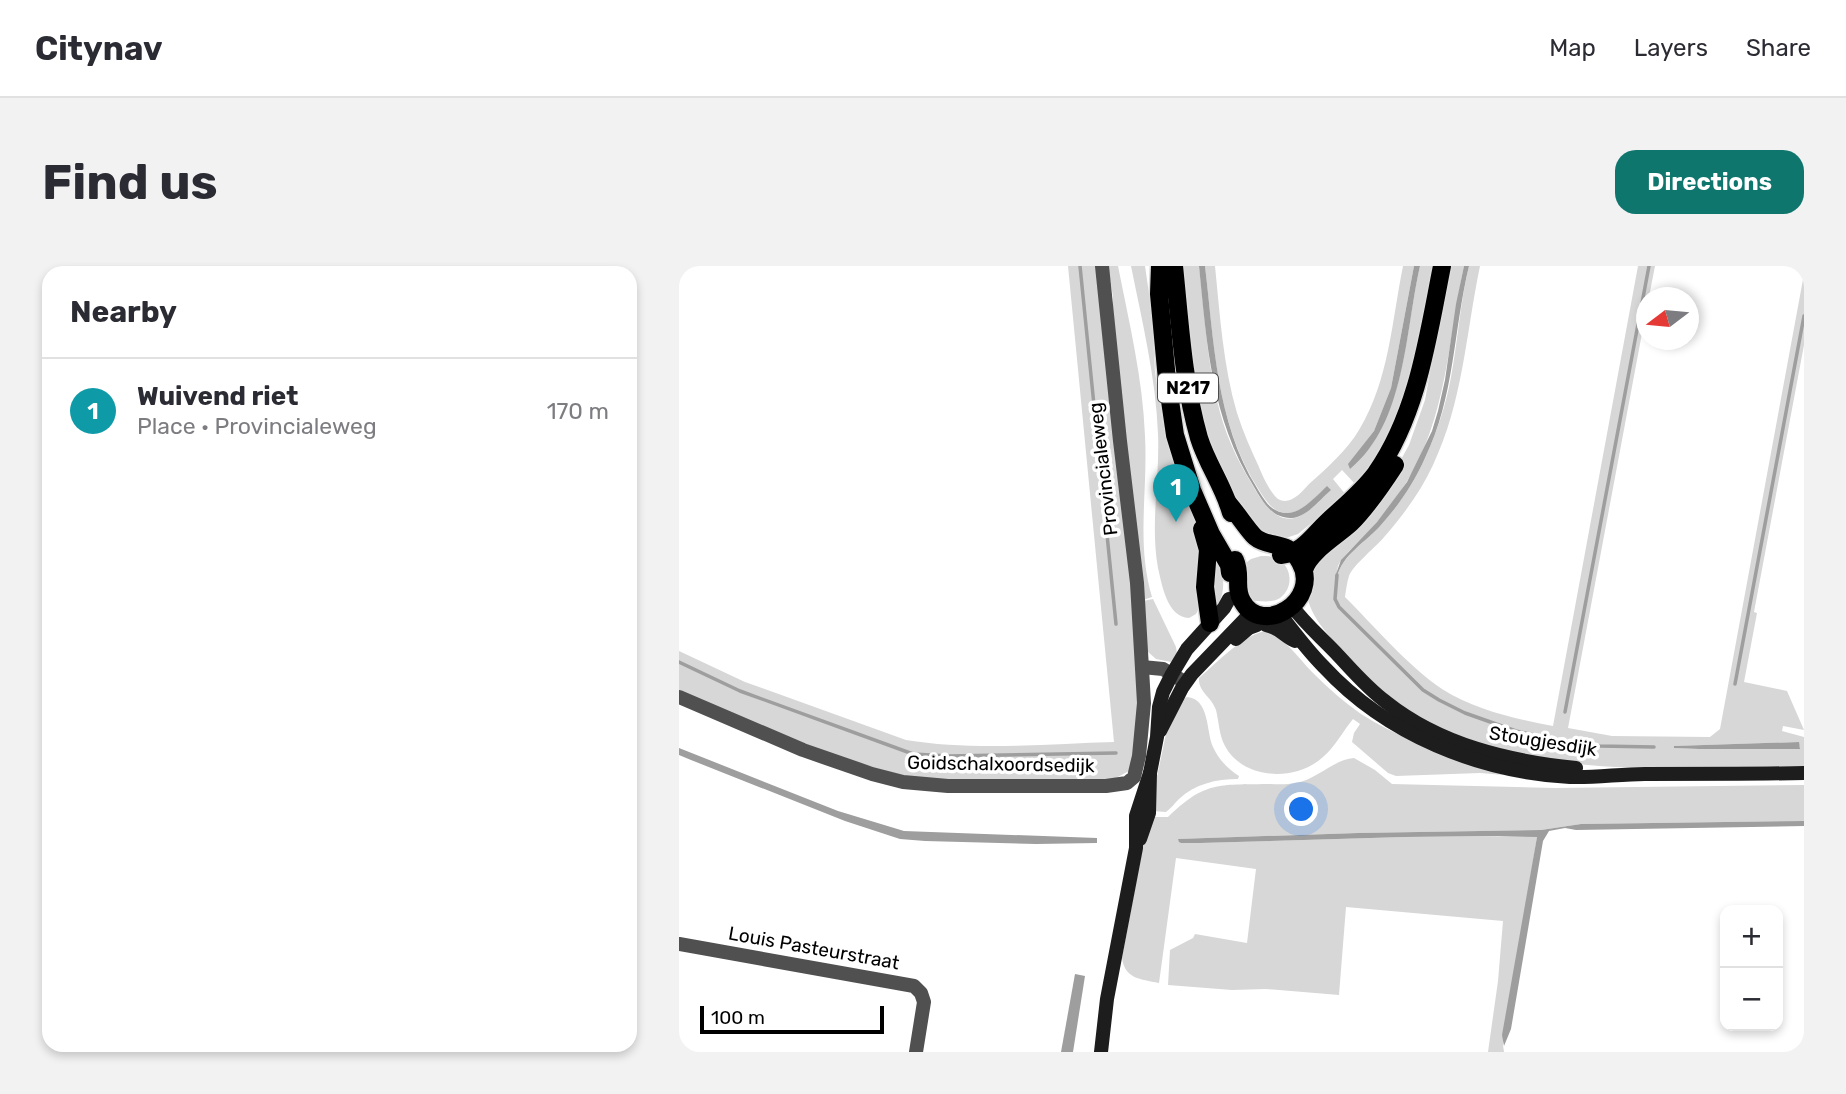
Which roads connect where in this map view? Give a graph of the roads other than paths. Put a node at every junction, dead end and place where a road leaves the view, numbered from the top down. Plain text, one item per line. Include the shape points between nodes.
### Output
1 (1102, 266) edge
2 (1160, 266) edge
3 (1174, 266) edge
4 (1442, 266) edge
5 (1430, 327) junction
6 (1199, 508) junction
7 (1277, 550) junction
8 (1233, 568) junction
9 (1304, 570) junction
10 (1294, 600) junction
11 (1252, 615) junction
12 (1210, 623) junction
13 (1142, 667) junction
14 (1172, 674) junction
15 (1185, 682) junction
16 (679, 697) edge
17 (1157, 737) junction
18 (1633, 774) junction
19 (1804, 774) edge
20 (679, 944) edge
21 (916, 1052) edge
22 (1101, 1052) edge

1 - 13 street, Provincialeweg
2 - 6 main road, N217 via 1170,409
3 - 7 main road, N217 via 1185,366 1207,461 1233,520 1251,547
4 - 5 main road
5 - 7 main road via 1412,400 1395,442 1375,474 1316,535
5 - 9 main road via 1424,391 1401,453 1367,505 1310,558
6 - 8 main road, N217 via 1212,522
6 - 12 main road via 1208,550 1205,594
7 - 8 main road via 1247,554
7 - 9 main road, N217 via 1300,561
7 - 10 main road, N217 via 1294,573
8 - 11 main road, N217 via 1240,573 1240,599
9 - 10 main road via 1304,587
10 - 11 main road
10 - 11 main road via 1258,604
10 - 18 main road, Stougjesdijk via 1307,626 1384,701 1444,737 1535,763
11 - 12 main road via 1224,608
11 - 15 main road
11 - 18 main road, Stougjesdijk via 1304,644 1366,705 1455,754 1554,775
12 - 14 main road via 1189,645
13 - 14 street
13 - 16 street, Goidschalxoordsedijk via 1144,711 1137,767 1129,782 1113,786 932,786 891,779 803,750
14 - 15 street
14 - 17 main road via 1160,706
15 - 17 main road
17 - 22 main road via 1149,813 1136,848
18 - 19 main road, Stougjesdijk
20 - 21 street, Louis Pasteurstraat via 914,986 924,1002

